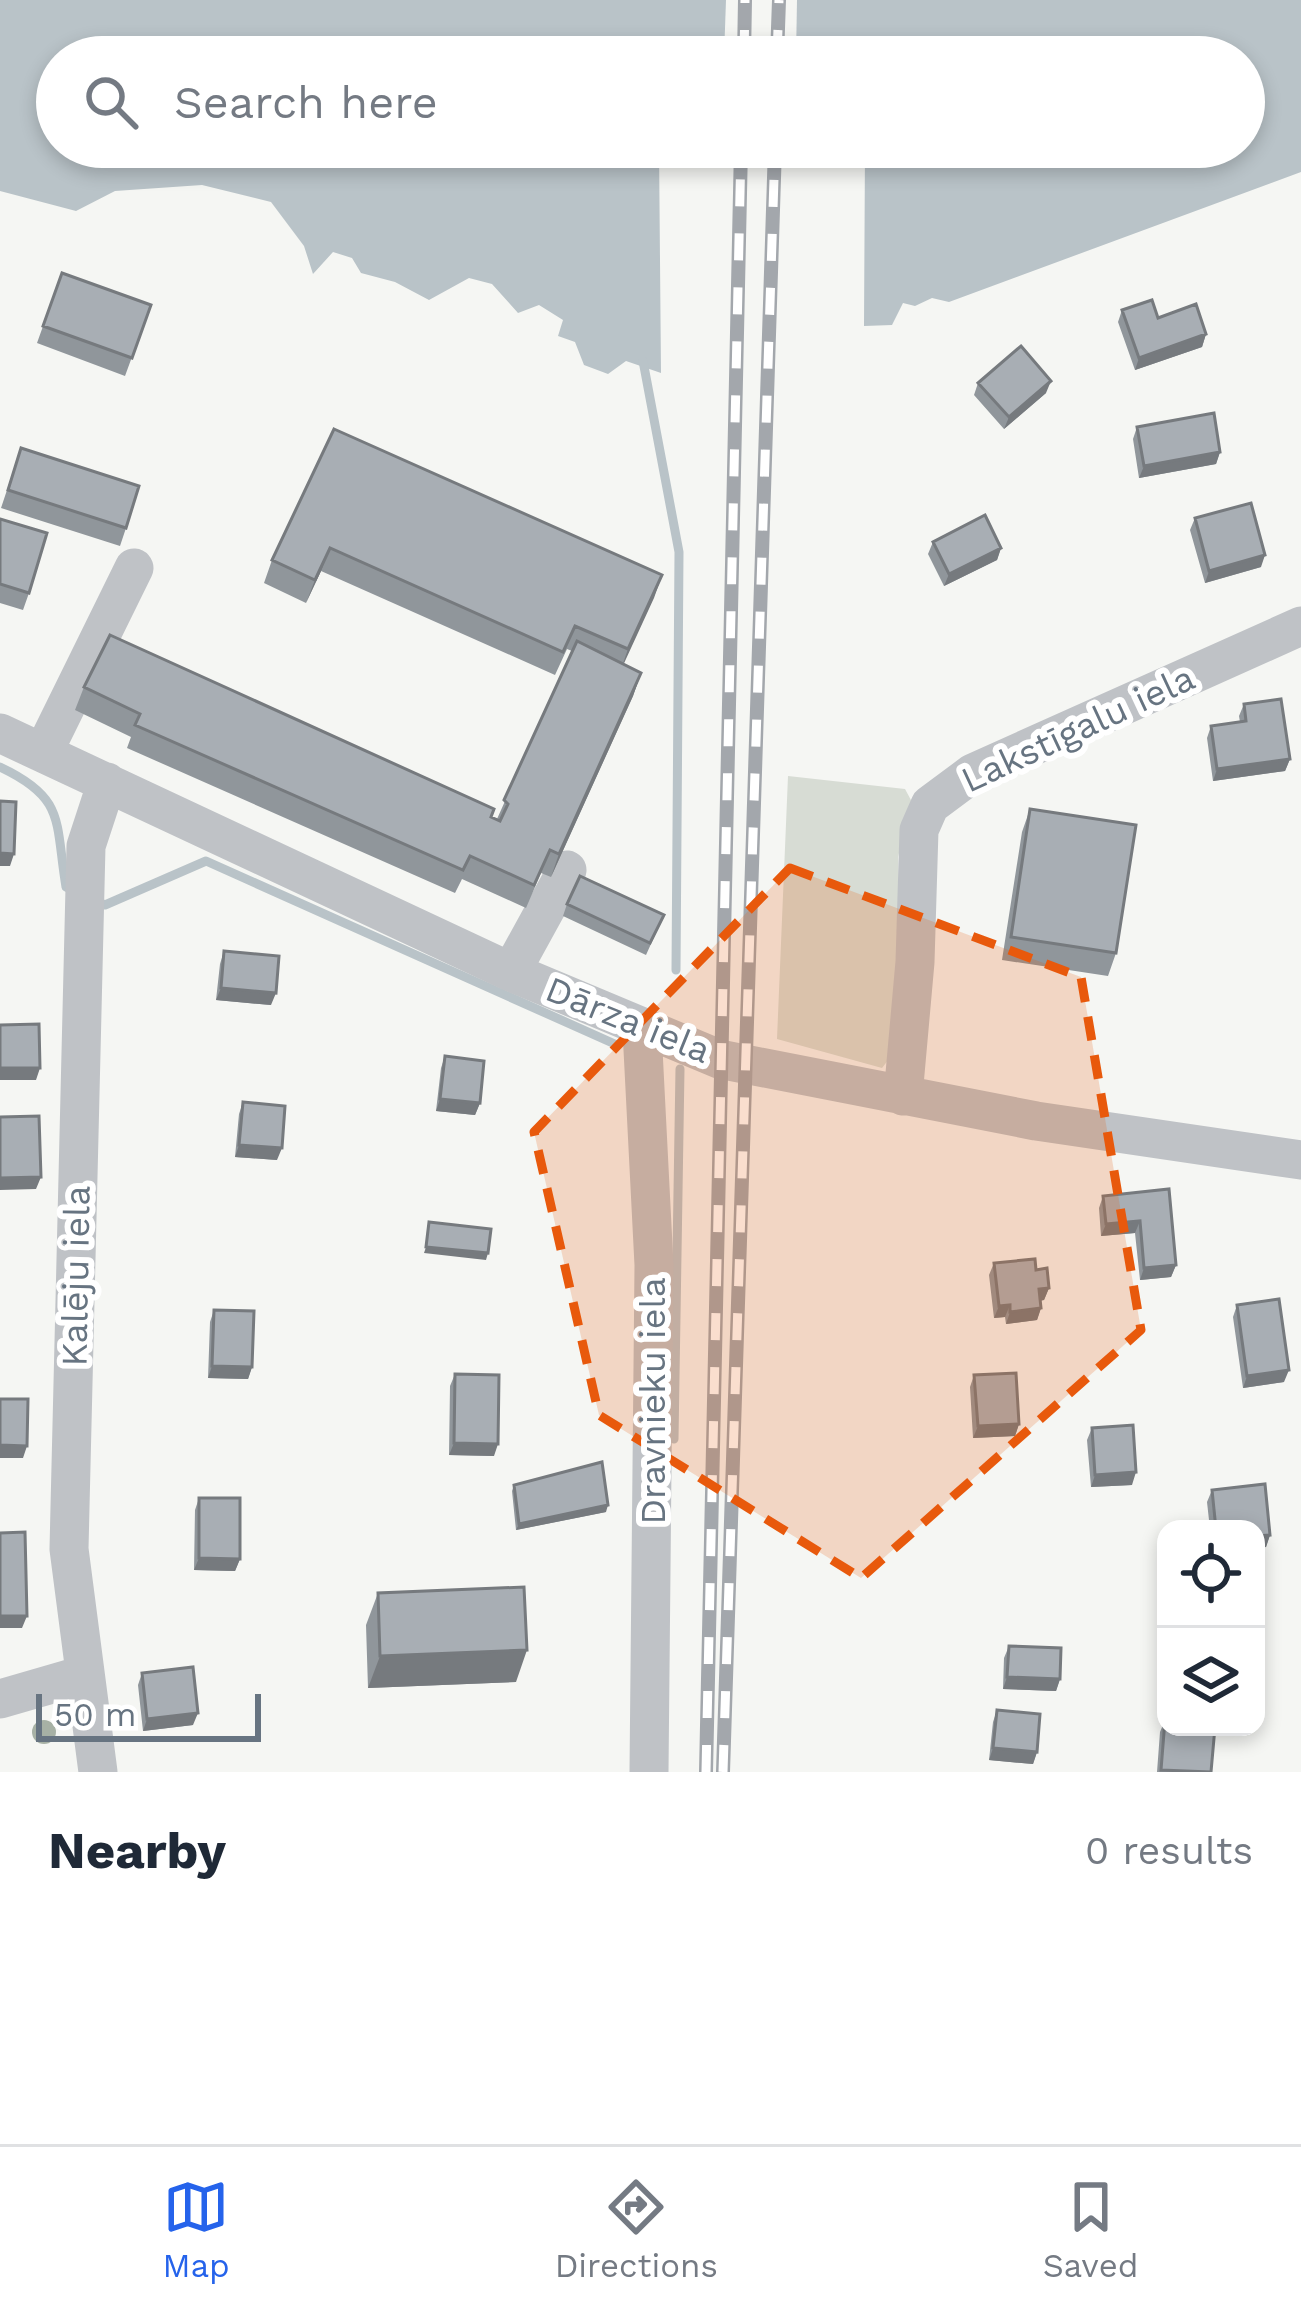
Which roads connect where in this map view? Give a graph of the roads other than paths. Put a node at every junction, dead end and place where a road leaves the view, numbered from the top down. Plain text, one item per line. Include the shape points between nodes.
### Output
1 (134, 568) dead end
2 (1301, 626) edge
3 (0, 733) edge
4 (43, 753) junction
5 (106, 782) junction
6 (567, 870) edge
7 (511, 972) junction
8 (642, 1030) junction
9 (903, 1096) junction
10 (1301, 1160) edge
11 (83, 1675) junction
12 (0, 1699) edge
13 (98, 1772) edge
14 (649, 1772) edge

1 - 4 street
2 - 9 street, Lakstīgalu iela via 973,773 931,805 914,874 916,962
3 - 4 street, Dārza iela
4 - 5 street, Dārza iela
5 - 7 street, Dārza iela
5 - 11 street, Kalēju iela via 86,846 69,1549
6 - 7 street
7 - 8 street, Dārza iela
8 - 9 street, Dārza iela via 719,1059
8 - 14 street, Dravnieku iela via 654,1265
9 - 10 street, Dārza iela
11 - 12 street
11 - 13 street, Kalēju iela

